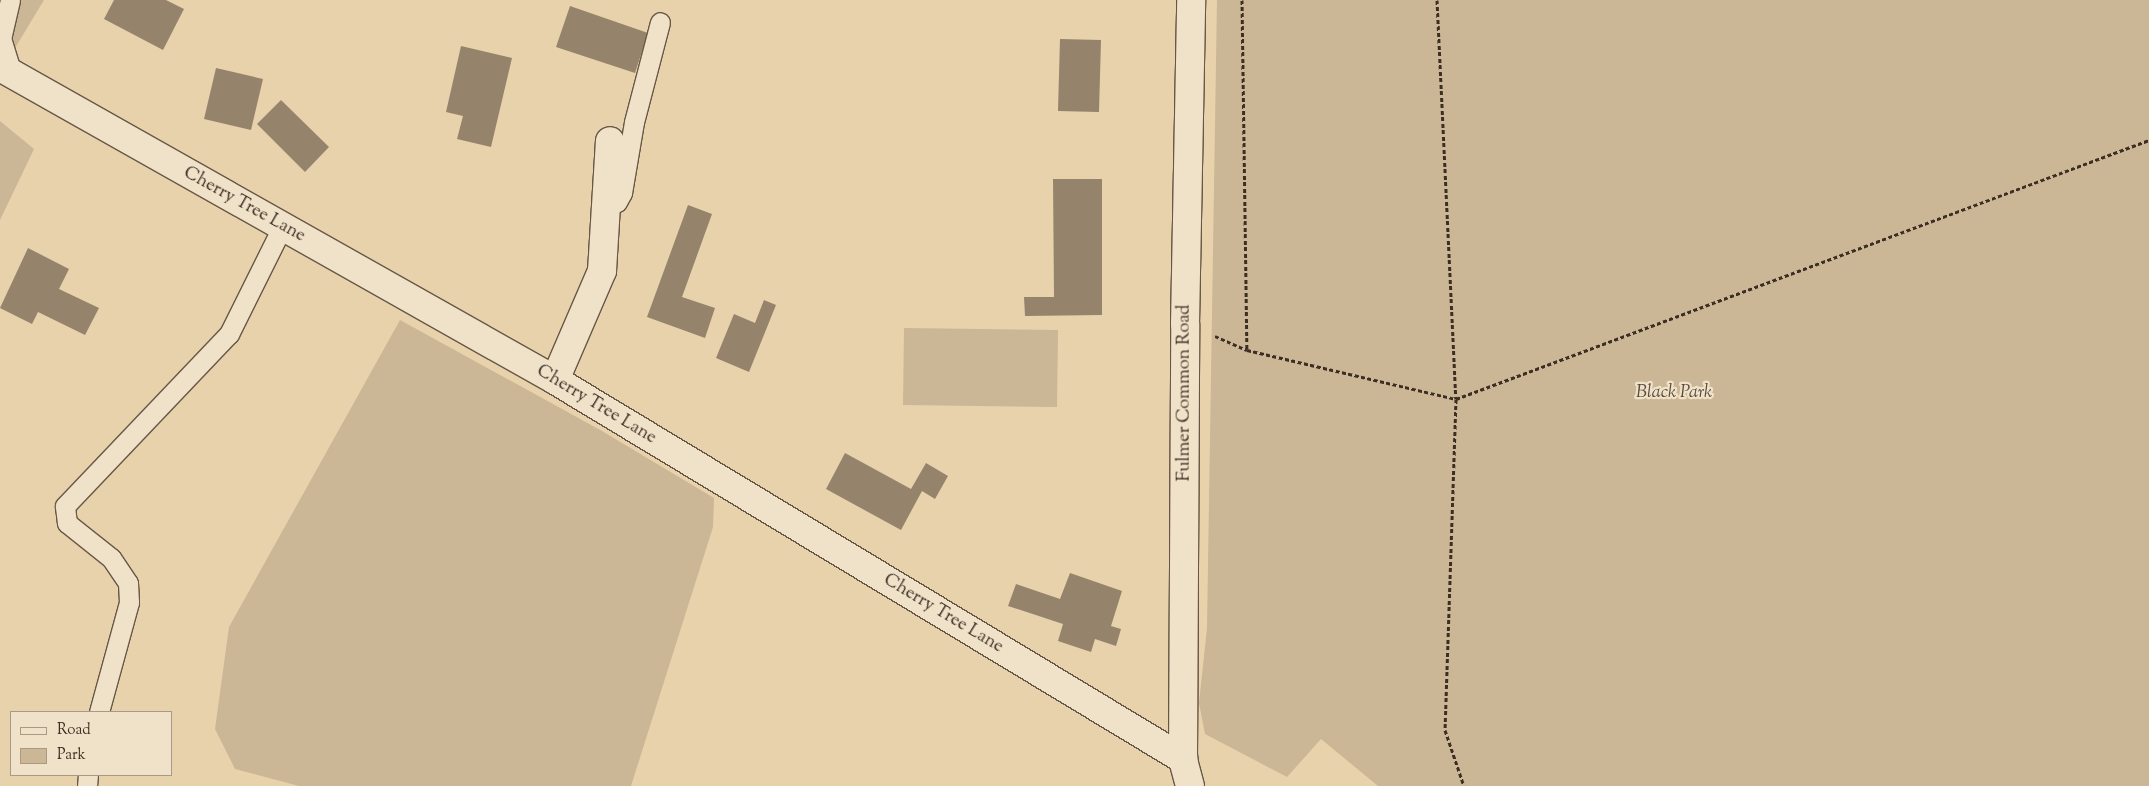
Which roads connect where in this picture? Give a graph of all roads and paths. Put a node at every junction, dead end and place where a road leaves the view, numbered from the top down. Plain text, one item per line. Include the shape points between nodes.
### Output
1 (10, 0) edge
2 (1191, 0) edge
3 (1242, 0) edge
4 (1437, 0) edge
5 (660, 22) dead end
6 (6, 71) edge
7 (2149, 140) edge
8 (610, 141) dead end
9 (606, 205) junction
10 (282, 226) junction
11 (556, 380) junction
12 (1456, 399) junction
13 (99, 711) edge
14 (1183, 759) junction
15 (1190, 786) edge
16 (1464, 786) edge

1 - 6 lane via 1,38
2 - 14 street, Fulmer Common Road via 1185,324
3 - 12 path via 1247,350
4 - 12 path
5 - 9 lane via 634,122 622,193 617,202
6 - 10 street, Cherry Tree Lane
7 - 12 path
8 - 9 street
9 - 11 street via 602,271
10 - 11 street, Cherry Tree Lane
10 - 13 lane via 229,334 65,506 67,523 111,558 128,583 128,602
11 - 14 street, Cherry Tree Lane
12 - 16 path via 1445,730
14 - 15 street, Fulmer Common Road

